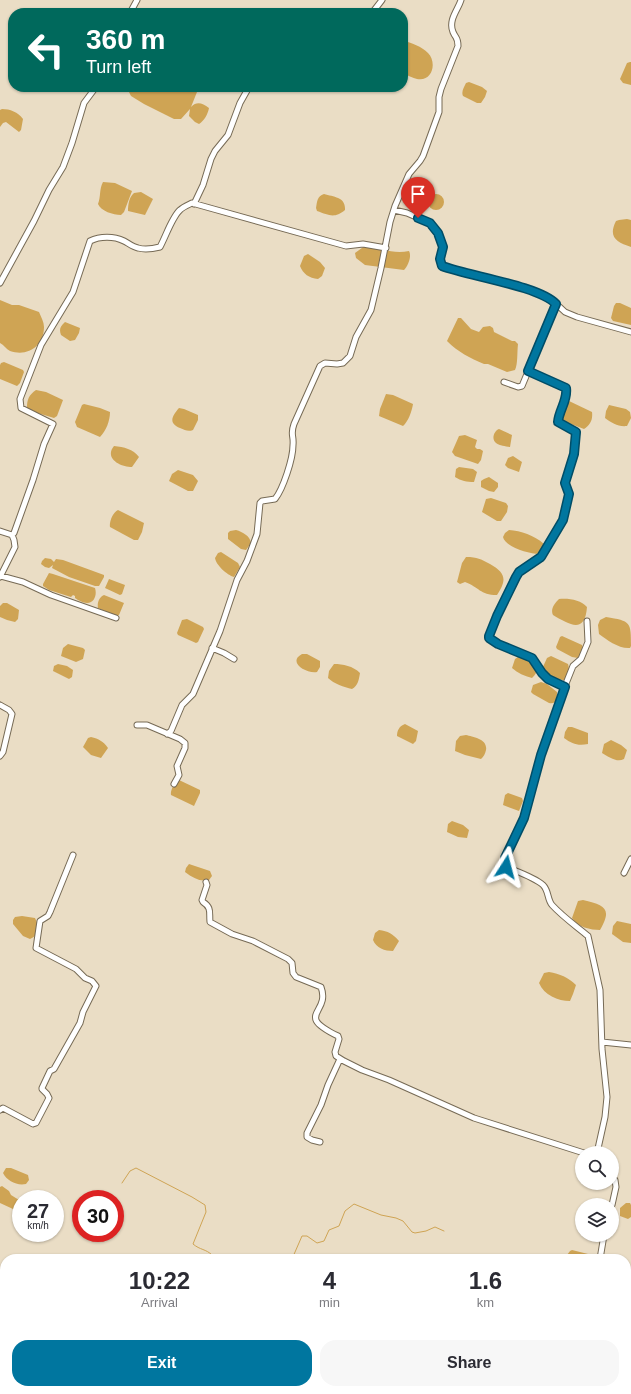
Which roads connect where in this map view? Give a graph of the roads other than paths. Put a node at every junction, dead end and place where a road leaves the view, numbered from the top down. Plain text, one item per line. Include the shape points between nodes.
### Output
1 (382, 0) edge
2 (461, 0) edge
3 (376, 8) edge
4 (92, 92) edge
5 (246, 92) edge
6 (194, 204) junction
7 (394, 210) junction
8 (386, 248) junction
9 (0, 283) edge
10 (556, 304) junction
11 (631, 332) edge
12 (528, 371) junction
13 (504, 382) dead end
14 (0, 531) edge
15 (12, 535) junction
16 (1, 576) edge
17 (116, 618) dead end
18 (587, 622) dead end
19 (212, 648) junction
20 (234, 659) dead end
21 (565, 687) junction
22 (0, 705) edge
23 (137, 726) dead end
24 (167, 734) junction
25 (0, 756) edge
26 (174, 784) dead end
27 (73, 854) dead end
28 (631, 859) edge
29 (624, 874) dead end
30 (206, 882) dead end
31 (602, 1042) junction
32 (631, 1045) edge
33 (340, 1059) junction
34 (0, 1110) edge
35 (320, 1142) dead end
36 (599, 1146) edge
37 (575, 1150) edge
38 (603, 1242) edge
39 (601, 1254) edge

1 - 3 street
2 - 7 street via 452,24 458,46 441,89 439,112 420,161 409,174
4 - 9 street via 84,103 63,167
5 - 6 street via 228,135 211,159
6 - 8 street via 346,246 363,244
6 - 15 street via 180,209 160,247 138,248 110,237 90,241 73,292 41,344 20,399 21,408 52,424
7 - 8 street
7 - 10 street via 430,223 438,233 443,247 440,259 442,266 522,288 551,299
8 - 19 street via 371,310 356,338 350,356 343,363 325,363 320,366 300,409 291,434 292,455 287,471 276,498 260,503 257,534
10 - 11 street via 564,312 577,317
10 - 12 street
12 - 13 street via 522,386
12 - 21 street via 566,388 567,395 558,422 576,432 577,438 565,483 569,494 563,520 541,557 519,572 489,638 532,658 548,679
14 - 15 street
15 - 16 street via 14,547
16 - 17 street
18 - 21 street via 588,642 581,659 573,666
19 - 20 street
19 - 24 street via 193,694 182,705
21 - 31 street via 541,755 524,818 505,858 505,865 543,886 552,904 588,936 600,990
22 - 25 street via 12,714
23 - 24 street via 147,725
24 - 26 street via 185,743 177,766 179,775
27 - 34 street via 48,916 40,920 36,948 76,969 96,986 74,1035 42,1088 49,1098 36,1123 33,1124 2,1108
28 - 29 street
30 - 33 street via 202,900 210,911 210,922 232,934 253,940 288,959 292,963 296,977 321,988 322,997 315,1018 316,1023 338,1036 335,1052
31 - 32 street
31 - 36 street via 607,1097
33 - 35 street via 307,1133 307,1137
33 - 37 street via 474,1118
38 - 39 street

